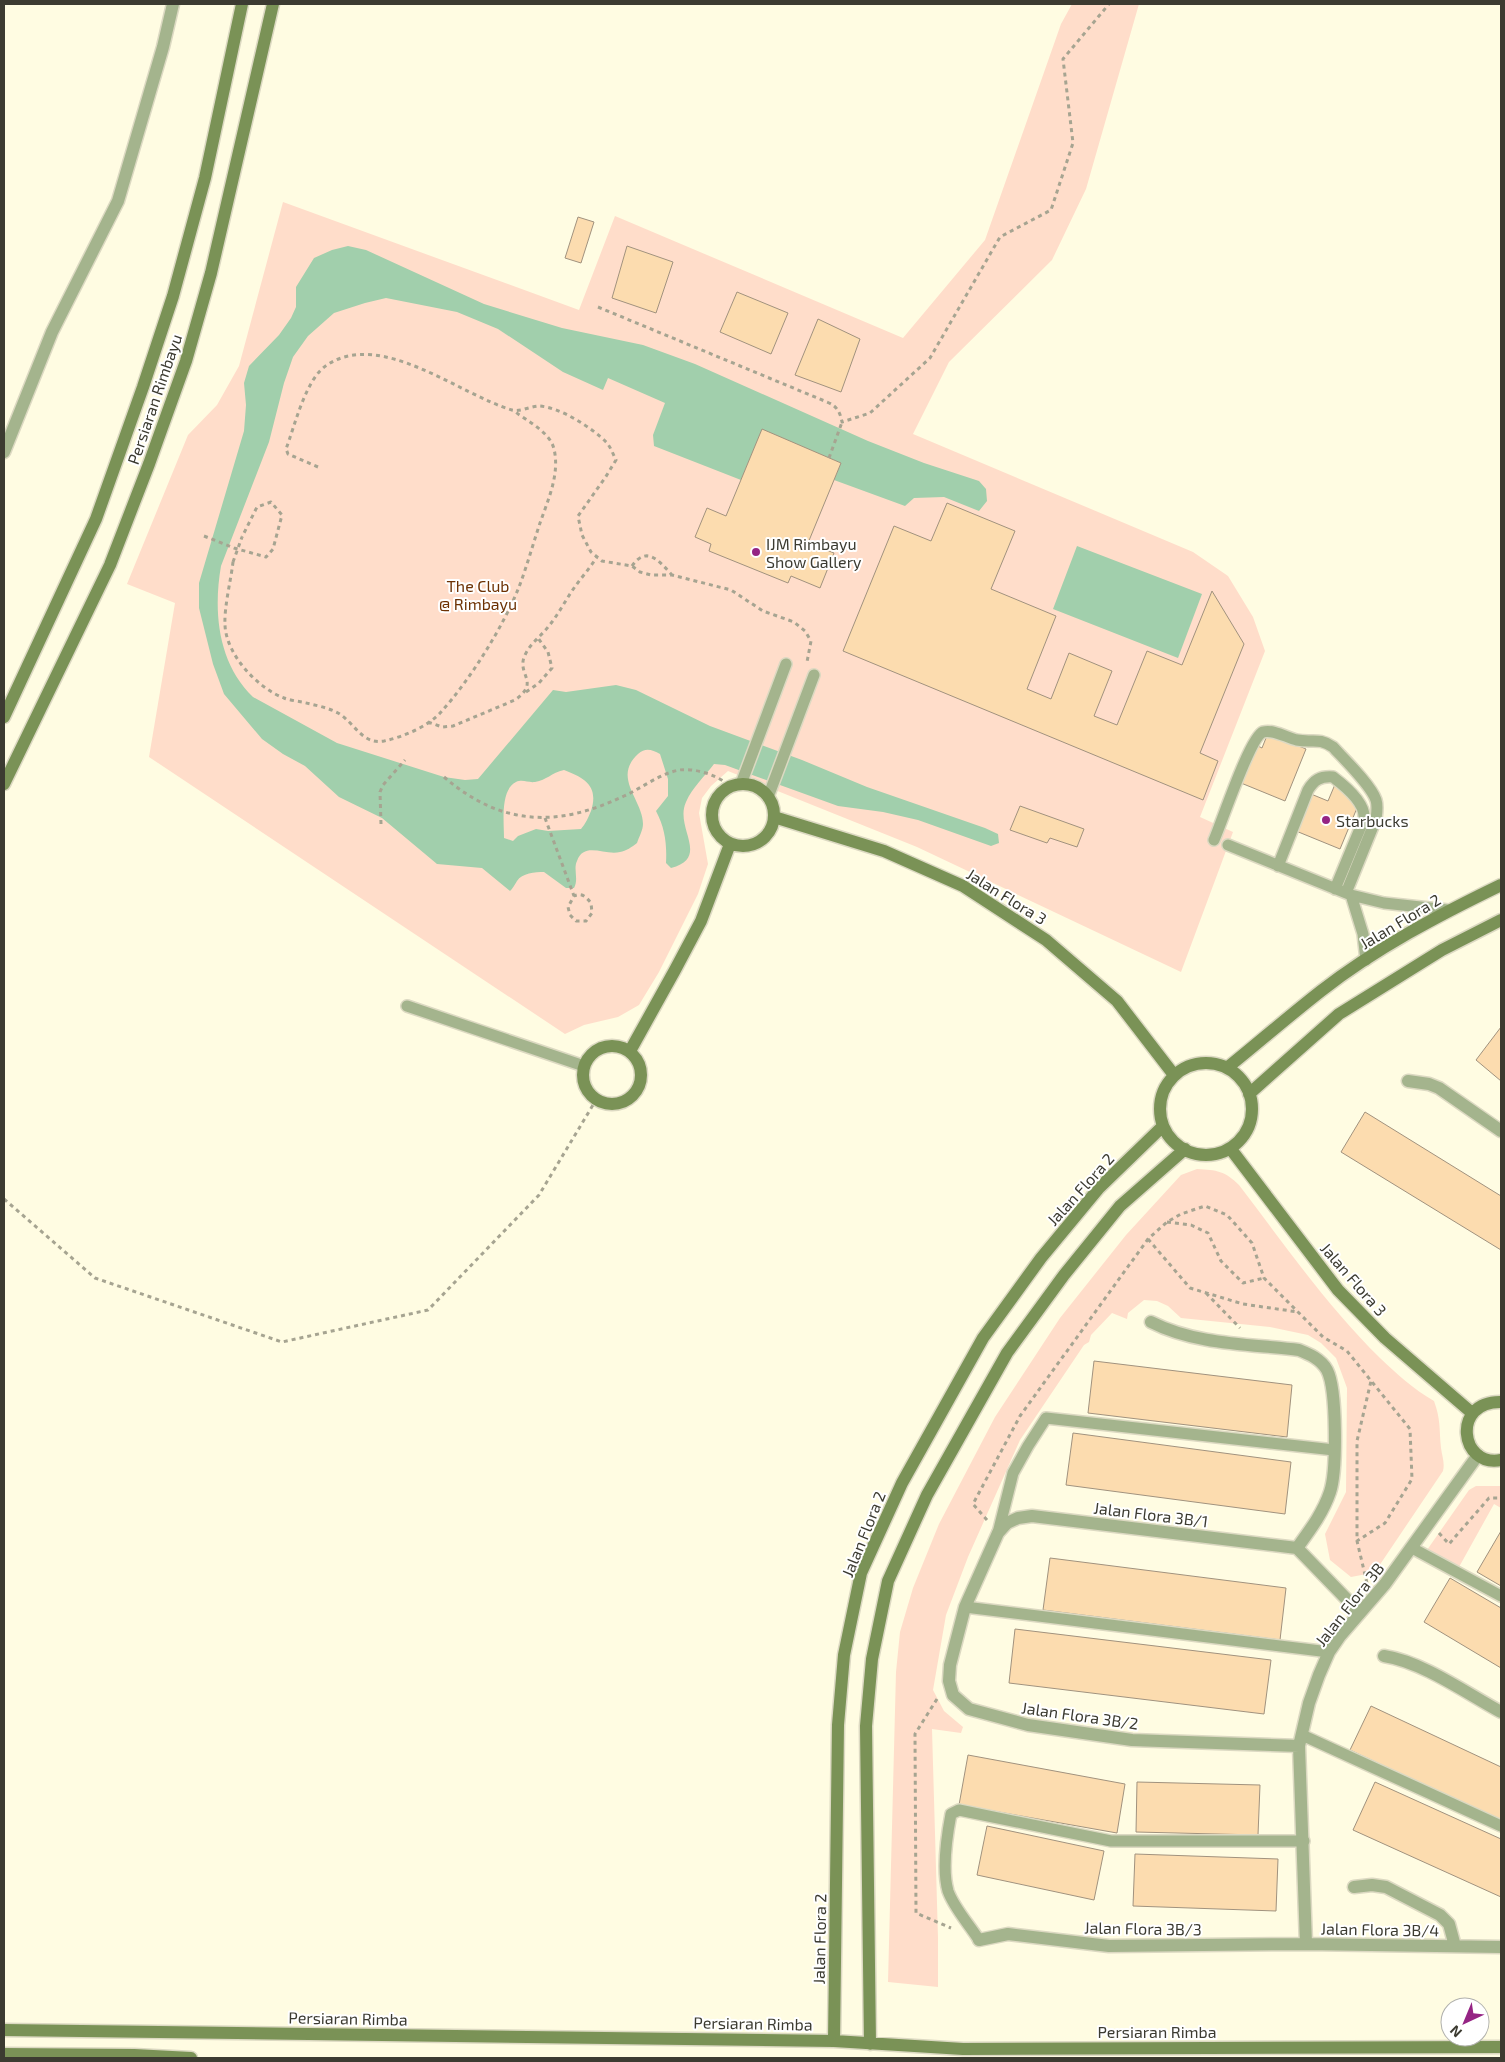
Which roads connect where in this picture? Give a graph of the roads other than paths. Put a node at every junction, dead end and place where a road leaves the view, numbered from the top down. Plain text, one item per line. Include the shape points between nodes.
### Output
1 (173, 4) edge
2 (242, 4) edge
3 (273, 4) edge
4 (17, 419) junction
5 (4, 428) edge
6 (4, 452) edge
7 (786, 664) dead end
8 (814, 675) dead end
9 (4, 717) edge
10 (738, 783) junction
11 (4, 784) edge
12 (769, 794) junction
13 (774, 816) junction
14 (1214, 840) dead end
15 (730, 844) junction
16 (1228, 845) dead end
17 (1278, 866) junction
18 (1501, 885) edge
19 (1344, 893) junction
20 (1448, 910) junction
21 (1501, 920) edge
22 (1366, 960) junction
23 (406, 1006) dead end
24 (630, 1051) junction
25 (584, 1066) junction
26 (1227, 1068) junction
27 (1174, 1075) junction
28 (1408, 1081) dead end
29 (1249, 1094) junction
30 (1162, 1127) junction
31 (1501, 1131) edge
32 (1230, 1148) junction
33 (1184, 1150) junction
34 (1151, 1322) dead end
35 (1501, 1402) edge
36 (1472, 1413) junction
37 (1334, 1450) junction
38 (1478, 1455) junction
39 (1501, 1460) edge
40 (998, 1533) junction
41 (1297, 1548) junction
42 (1412, 1548) junction
43 (1501, 1596) edge
44 (965, 1607) junction
45 (1360, 1613) junction
46 (1329, 1652) junction
47 (1384, 1656) dead end
48 (1501, 1712) edge
49 (1300, 1740) junction
50 (1501, 1826) edge
51 (1304, 1841) junction
52 (1354, 1887) dead end
53 (979, 1940) joint
54 (1306, 1944) junction
55 (1455, 1946) junction
56 (1501, 1947) edge
57 (4, 2030) edge
58 (834, 2040) junction
59 (870, 2044) junction
60 (1501, 2047) edge
61 (4, 2054) edge
62 (22, 2056) edge
63 (136, 2057) edge
64 (191, 2058) edge

1 - 4 street via 118,201 52,332
2 - 9 street, Persiaran Rimbayu via 205,178 143,387 96,519
3 - 11 street, Persiaran Rimbayu via 212,273 186,362 110,564
4 - 5 street
4 - 6 street
7 - 10 lane
8 - 12 lane
10 - 12 street
10 - 15 street via 722,792 712,810 715,830
12 - 13 street
13 - 15 street via 767,835 759,842 750,846
13 - 27 street, Jalan Flora 3 via 884,851 963,886 1046,940 1117,1001
14 - 19 lane via 1253,741 1259,735 1273,732 1294,739 1326,742 1371,790 1378,809
15 - 24 street via 701,920
16 - 17 lane
17 - 19 lane
17 - 19 lane via 1308,790 1320,778 1333,777 1365,813
18 - 20 street, Jalan Flora 2
19 - 20 lane via 1384,903
19 - 22 lane via 1363,934
20 - 22 street, Jalan Flora 2
21 - 29 street via 1442,950 1339,1014
22 - 26 street, Jalan Flora 2 via 1322,990
23 - 25 lane
24 - 25 street via 622,1047 603,1047 588,1058
24 - 25 street via 637,1059 642,1078 633,1096 620,1103 606,1104 596,1100 584,1085
26 - 27 street via 1202,1063
26 - 29 street via 1242,1081
27 - 30 street via 1160,1100
28 - 31 street via 1439,1088
29 - 32 street via 1252,1110 1249,1125 1242,1138
30 - 33 street
30 - 58 street, Jalan Flora 2 via 1099,1188 1041,1258 983,1338 902,1483 861,1573 844,1655 838,1725
32 - 33 street via 1215,1154
32 - 36 street, Jalan Flora 3 via 1338,1290 1385,1338
33 - 59 street via 1120,1206 1007,1353 927,1496 888,1582 872,1659 866,1726
34 - 37 street via 1189,1337 1299,1350 1314,1357 1326,1367 1331,1380
35 - 36 street via 1487,1403
36 - 38 street via 1466,1431 1471,1448
37 - 40 lane via 1046,1418 1013,1473
37 - 41 street via 1330,1490 1321,1514
38 - 39 street via 1486,1460
38 - 42 street, Jalan Flora 3B
40 - 41 street, Jalan Flora 3B/1 via 1007,1523 1032,1516
40 - 44 street, Jalan Flora 3B/1
41 - 45 street
42 - 43 lane
42 - 45 street, Jalan Flora 3B
44 - 46 lane
44 - 49 street, Jalan Flora 3B/2 via 950,1664 949,1681 954,1694 969,1709 1028,1725 1132,1740
45 - 46 street, Jalan Flora 3B
46 - 49 street, Jalan Flora 3B via 1309,1703
47 - 48 street via 1415,1664
49 - 50 lane
49 - 51 street, Jalan Flora 3B
51 - 53 lane via 1111,1841 959,1810 951,1814 946,1876 948,1891
51 - 54 street, Jalan Flora 3B
52 - 55 street, Jalan Flora 3B/4 via 1386,1887 1440,1915 1449,1924
53 - 54 street, Jalan Flora 3B/3 via 1008,1934 1109,1946
54 - 55 street, Jalan Flora 3B/4
55 - 56 street, Jalan Flora 3B/4
57 - 58 street, Persiaran Rimba
58 - 59 street, Persiaran Rimba
59 - 60 street, Persiaran Rimba via 963,2049
61 - 62 street
62 - 63 street
63 - 64 street

